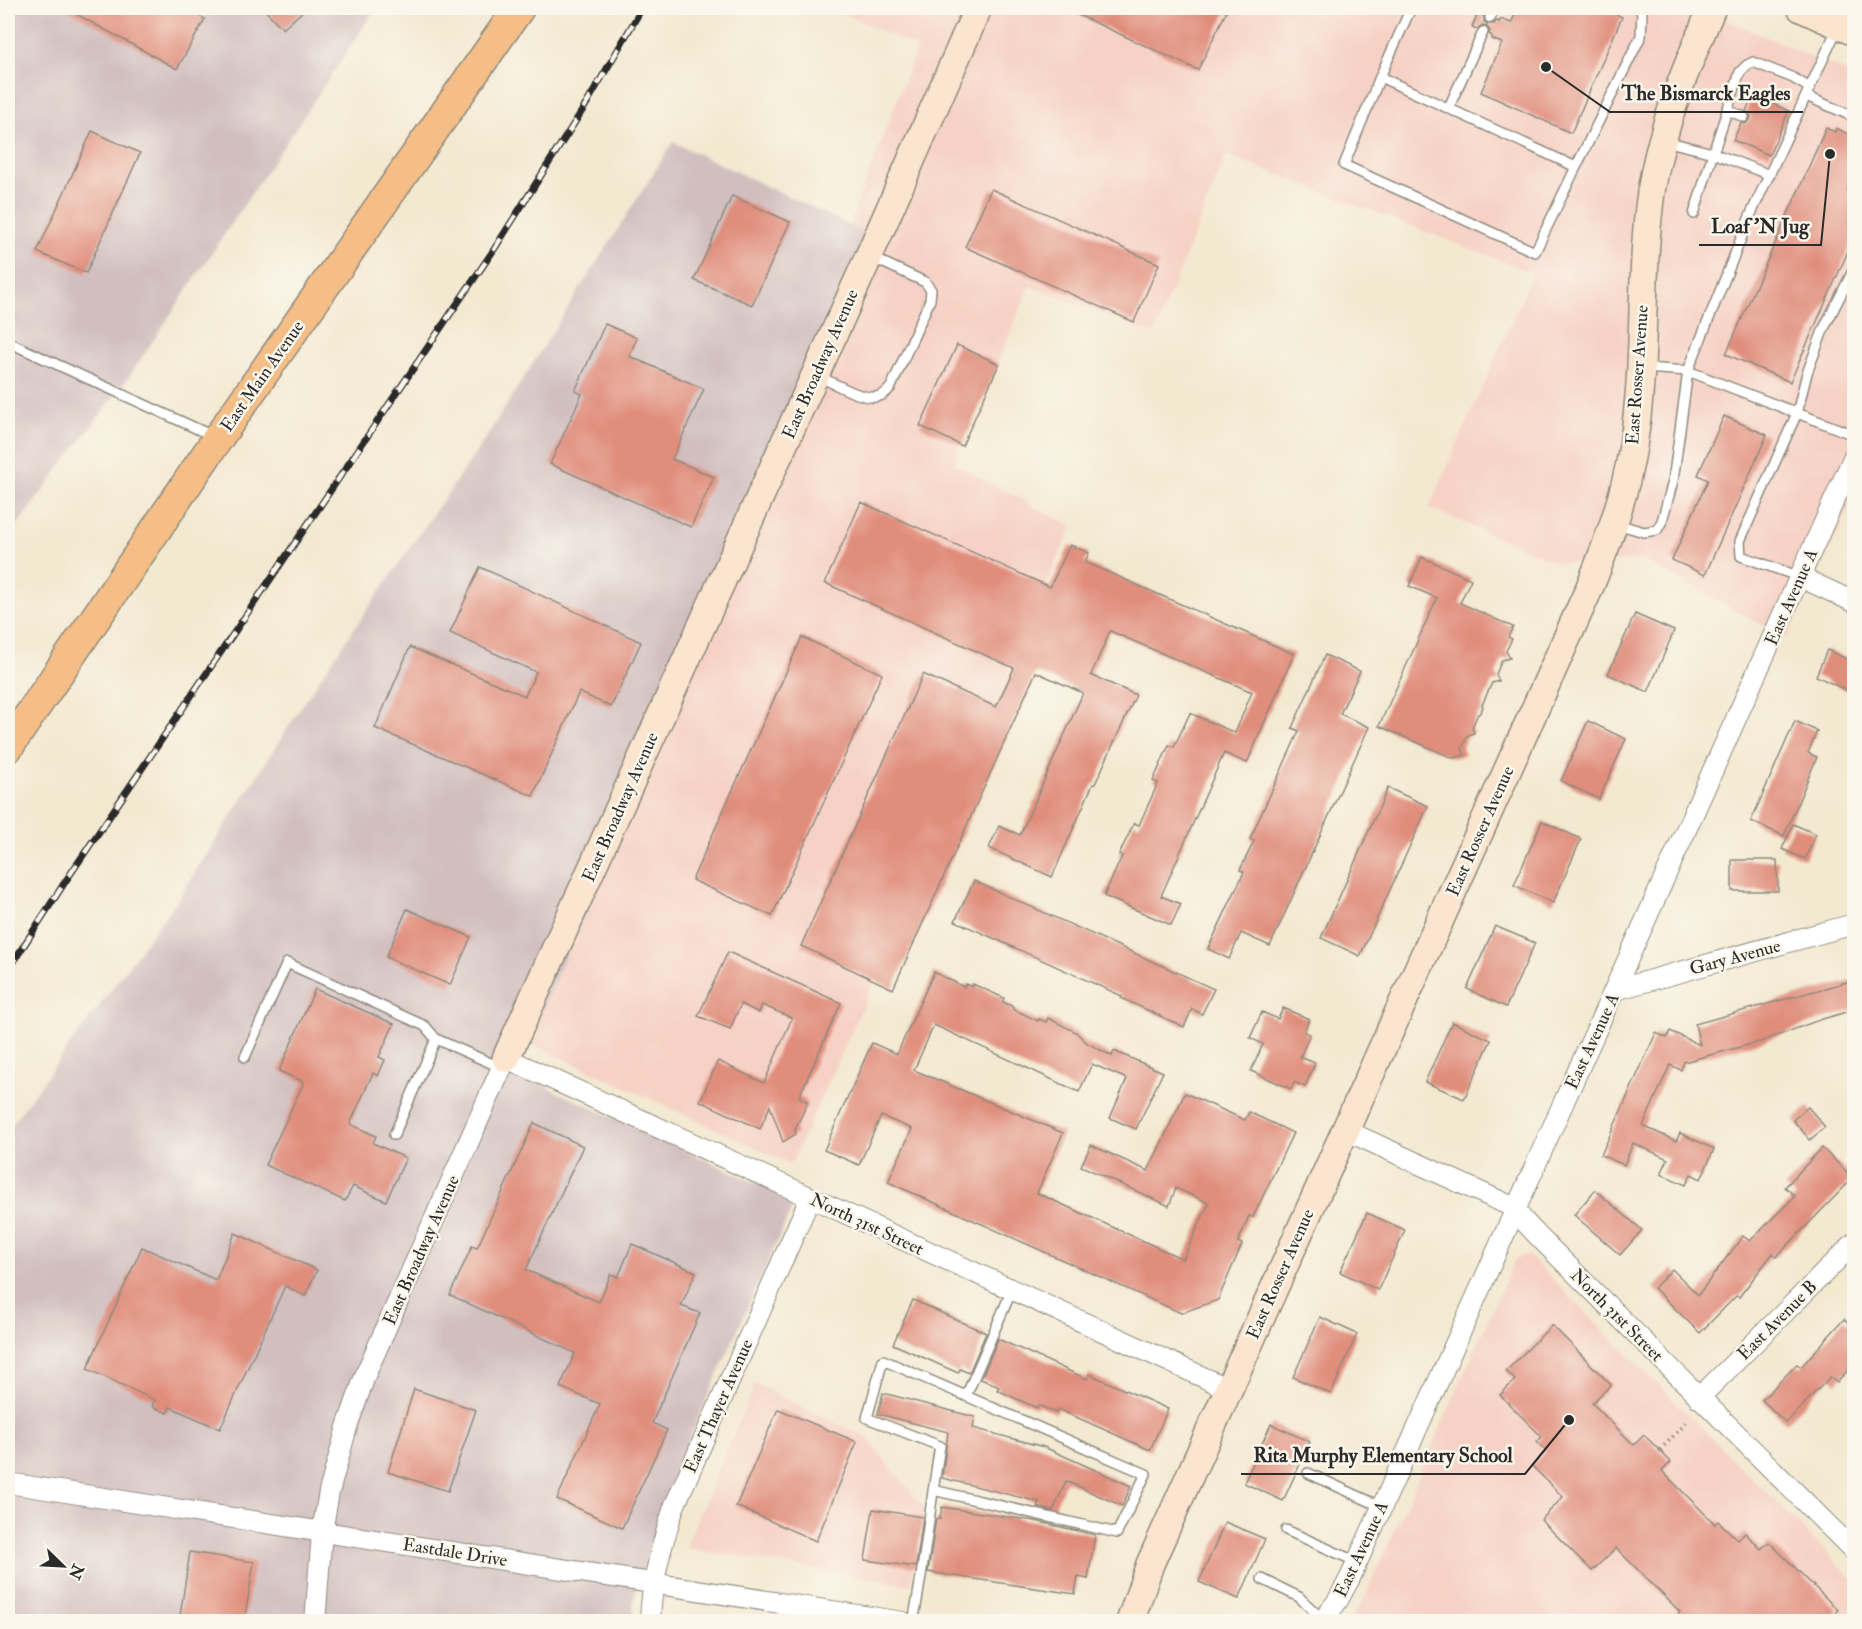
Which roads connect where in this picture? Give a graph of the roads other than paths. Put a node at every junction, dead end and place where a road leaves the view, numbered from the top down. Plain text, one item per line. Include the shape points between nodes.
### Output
1 (519, 8) edge
2 (978, 8) edge
3 (1411, 8) edge
4 (1494, 8) edge
5 (1640, 8) edge
6 (1712, 8) edge
7 (1801, 8) edge
8 (1490, 18) dead end
9 (1847, 28) edge
10 (1483, 32) dead end
11 (1380, 77) junction
12 (1808, 92) junction
13 (1449, 107) junction
14 (1727, 110) junction
15 (1744, 117) dead end
16 (1854, 117) edge
17 (1662, 140) junction
18 (1713, 153) junction
19 (1576, 167) junction
20 (1770, 175) junction
21 (1694, 214) dead end
22 (869, 256) junction
23 (1854, 269) edge
24 (8, 342) edge
25 (1640, 368) junction
26 (1688, 371) junction
27 (815, 375) junction
28 (1797, 413) junction
29 (1854, 435) edge
30 (218, 438) junction
31 (1854, 456) edge
32 (1614, 523) junction
33 (1800, 577) junction
34 (1854, 602) edge
35 (8, 747) edge
36 (1854, 924) edge
37 (1615, 990) junction
38 (436, 1039) junction
39 (245, 1057) dead end
40 (504, 1063) junction
41 (1345, 1130) junction
42 (394, 1135) dead end
43 (810, 1198) junction
44 (1515, 1208) junction
45 (1854, 1243) edge
46 (1012, 1290) junction
47 (1228, 1389) junction
48 (966, 1396) junction
49 (1699, 1398) junction
50 (1308, 1473) dead end
51 (8, 1483) edge
52 (933, 1490) junction
53 (1382, 1507) junction
54 (1286, 1530) dead end
55 (322, 1532) junction
56 (1854, 1551) edge
57 (1357, 1562) junction
58 (1262, 1579) dead end
59 (654, 1582) junction
60 (1323, 1621) edge
61 (315, 1622) edge
62 (650, 1622) edge
63 (903, 1622) edge
64 (913, 1622) edge
65 (1130, 1622) edge

1 - 30 main road, East Main Avenue
2 - 22 street, East Broadway Avenue
3 - 11 lane
4 - 8 lane
5 - 19 lane via 1641,36
6 - 17 street, East Rosser Avenue via 1675,97
7 - 9 street
9 - 12 lane
10 - 13 lane
11 - 13 lane
11 - 19 lane via 1344,165 1535,252
12 - 14 lane via 1793,78 1753,62 1740,72
12 - 16 lane
12 - 20 lane via 1783,136
13 - 19 lane
14 - 15 lane
14 - 18 lane
17 - 18 lane
17 - 25 street, East Rosser Avenue via 1647,225
18 - 20 lane
18 - 21 lane
20 - 26 lane
22 - 27 street, East Broadway Avenue
22 - 27 lane via 925,282 931,290 891,387 880,396 867,397
23 - 28 lane via 1824,328
24 - 30 lane
25 - 26 lane
25 - 32 street, East Rosser Avenue via 1633,444
26 - 28 lane
26 - 32 lane via 1673,481 1662,521 1657,530 1644,532
27 - 40 street, East Broadway Avenue
28 - 29 lane
28 - 33 lane via 1740,541 1741,556
30 - 35 main road, East Main Avenue
31 - 33 street, East Avenue A
32 - 41 street, East Rosser Avenue via 1589,589
33 - 34 street
33 - 37 street, East Avenue A
36 - 37 street, Gary Avenue
37 - 44 street, East Avenue A
38 - 39 lane via 425,1026 287,963
38 - 40 lane
38 - 42 lane
40 - 43 street, North 31st Street
40 - 55 street, East Broadway Avenue via 366,1373 338,1457
41 - 44 street, North 31st Street
41 - 47 street, East Rosser Avenue
43 - 46 street, North 31st Street
43 - 59 street, East Thayer Avenue via 674,1507
44 - 49 street, North 31st Street via 1533,1231
44 - 53 street, East Avenue A
45 - 49 street, East Avenue B
46 - 47 street, North 31st Street
46 - 48 lane
47 - 65 street, East Rosser Avenue via 1150,1564
48 - 52 lane via 883,1360 867,1418 940,1446
48 - 52 lane via 1146,1474 1117,1533
49 - 56 street, North 31st Street
50 - 53 lane
51 - 55 street, Eastdale Drive
52 - 64 lane
53 - 57 street, East Avenue A
54 - 57 lane
55 - 59 street, Eastdale Drive
55 - 61 street, East Broadway Avenue
57 - 60 street, East Avenue A
58 - 60 lane via 1299,1597
59 - 62 street, East Thayer Avenue
59 - 63 street, Eastdale Drive

